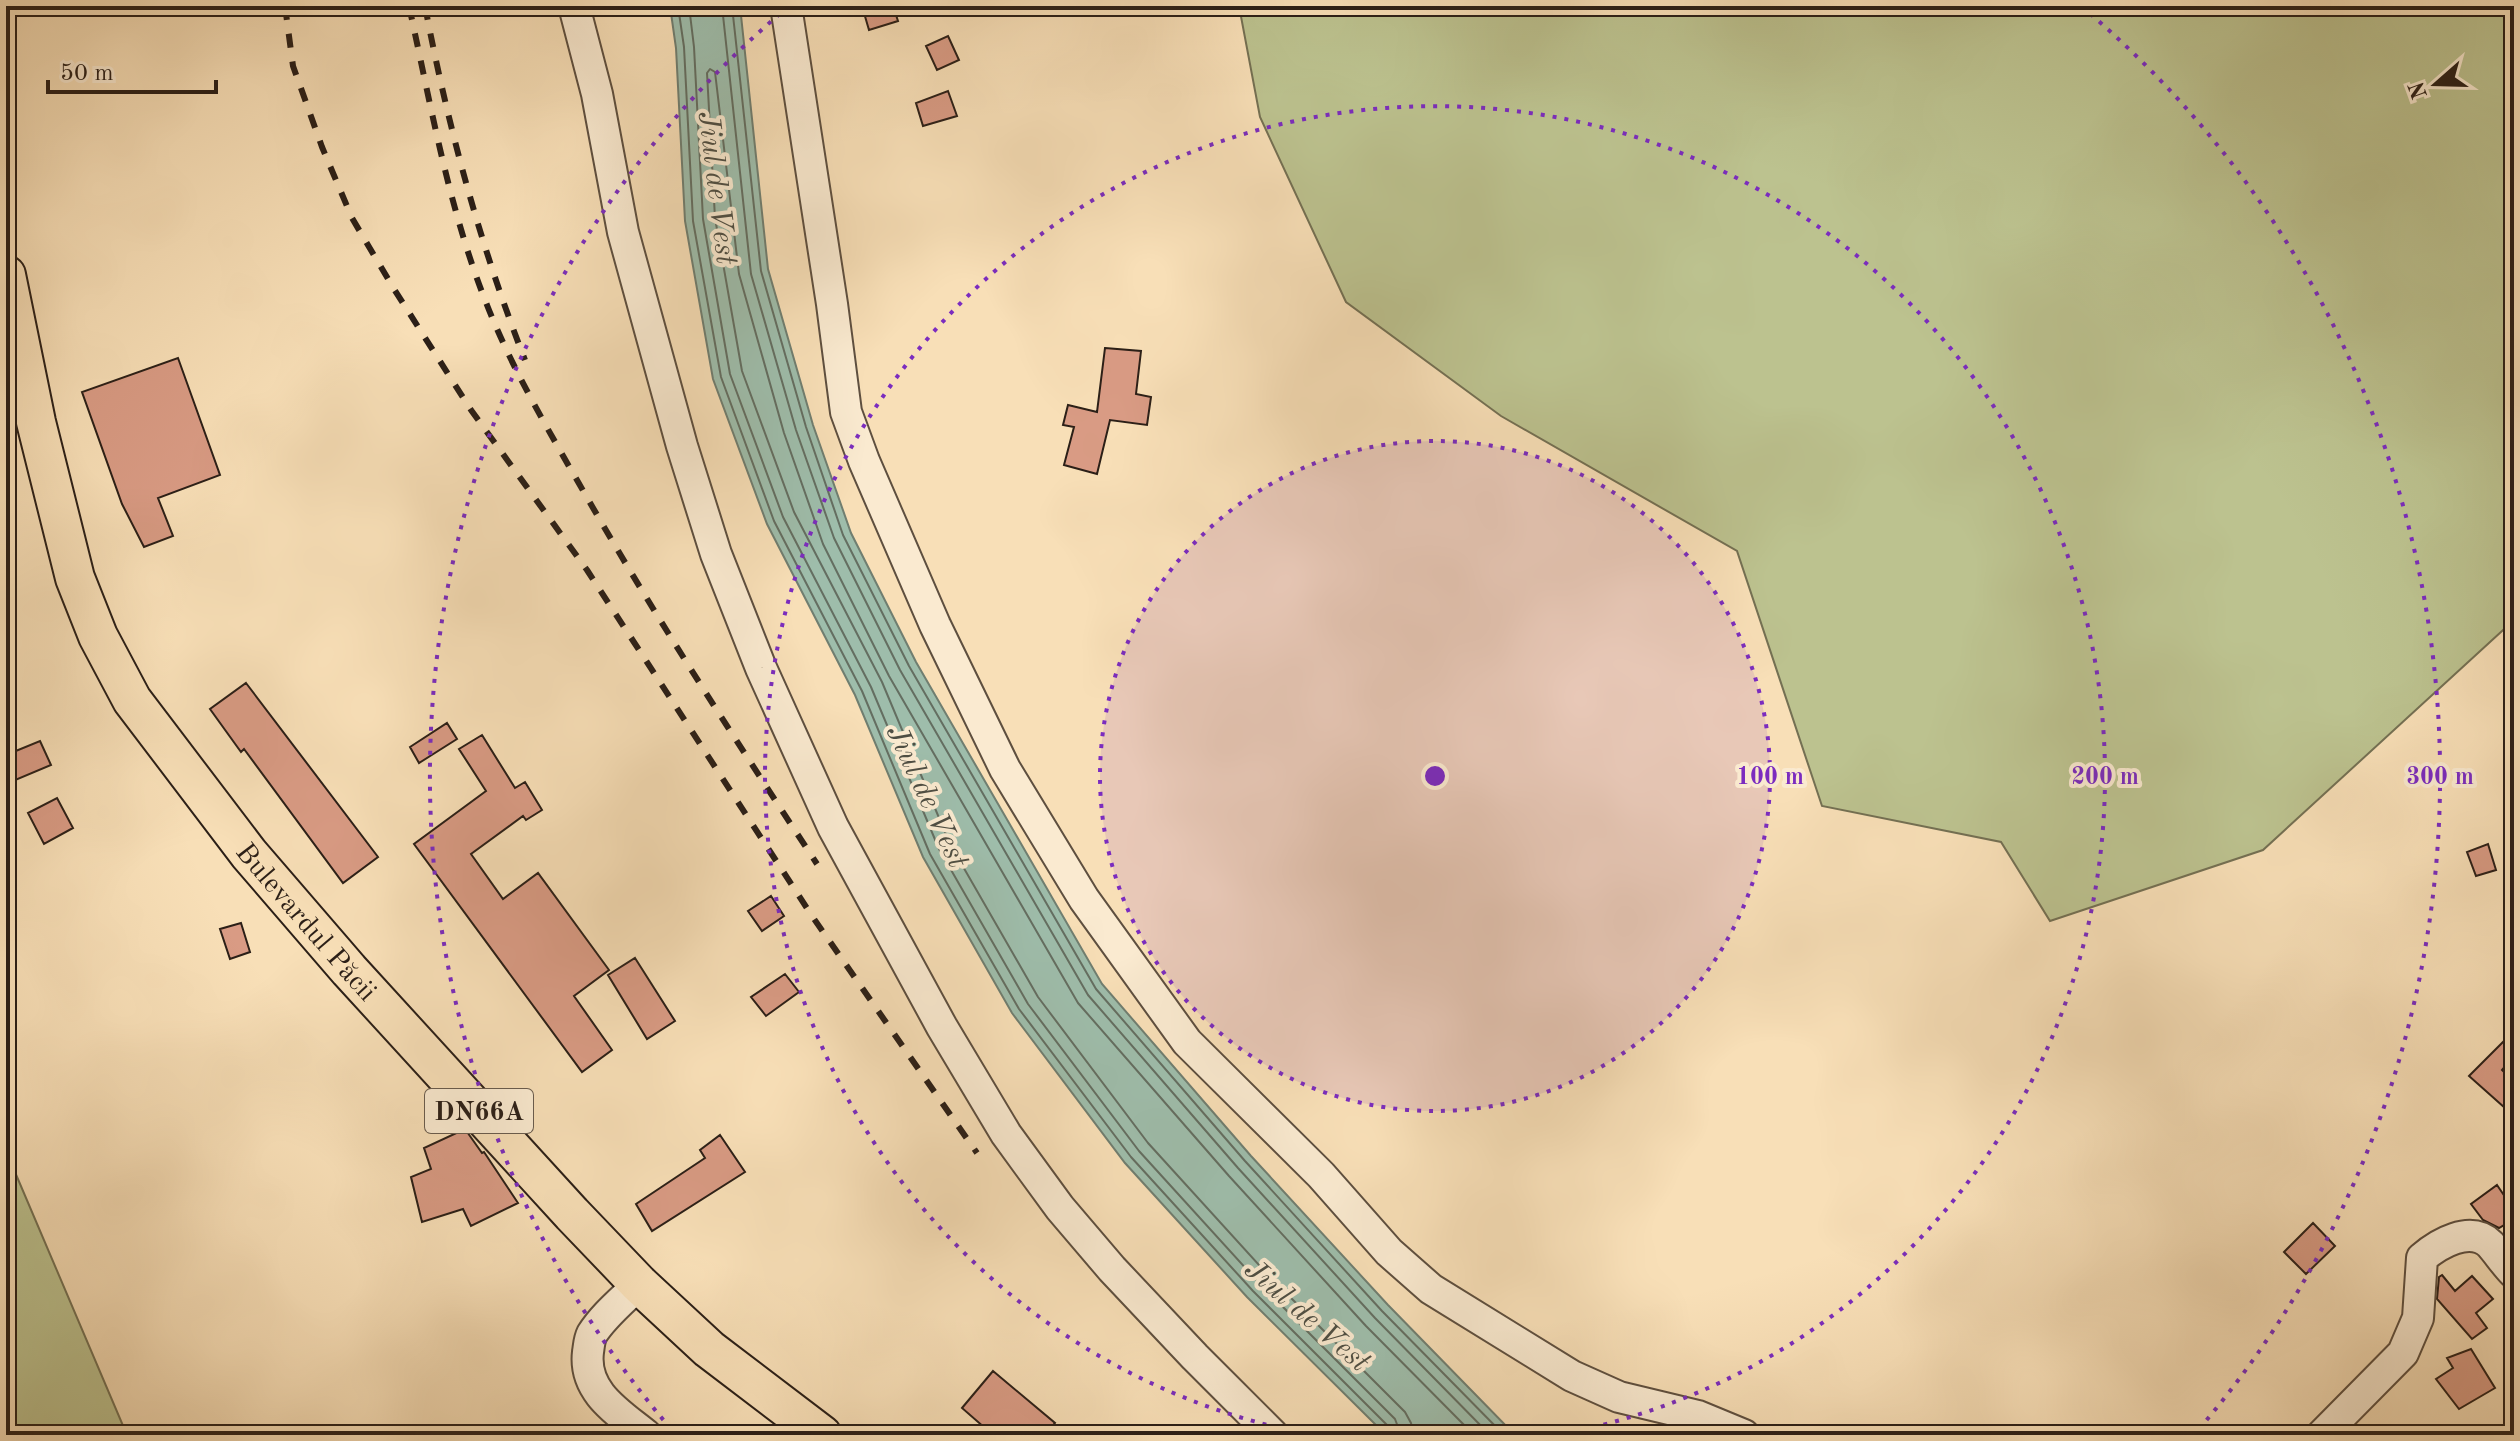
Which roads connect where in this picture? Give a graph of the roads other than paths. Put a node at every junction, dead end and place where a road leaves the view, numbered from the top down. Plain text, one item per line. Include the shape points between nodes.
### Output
1 (574, 6) edge
2 (786, 6) edge
3 (6, 275) edge
4 (2514, 1273) edge
5 (639, 1284) junction
6 (646, 1435) edge
7 (822, 1435) edge
8 (1273, 1435) edge
9 (1744, 1435) edge
10 (2322, 1435) edge

1 - 8 street via 623,232 686,460 761,668 833,827 1006,1134 1112,1269
2 - 9 street via 846,412 875,489 1005,769 1084,899 1187,1042 1431,1289 1572,1376 1619,1397 1698,1416
3 - 5 main road, Bulevardul Păcii / DN66A via 75,578 132,700 249,854 349,970
4 - 10 street via 2487,1241 2466,1236 2438,1245 2422,1258 2418,1318 2403,1353
5 - 6 street via 590,1337 587,1358 591,1382 608,1405
5 - 7 main road, Bulevardul Păcii / DN66A via 709,1349

